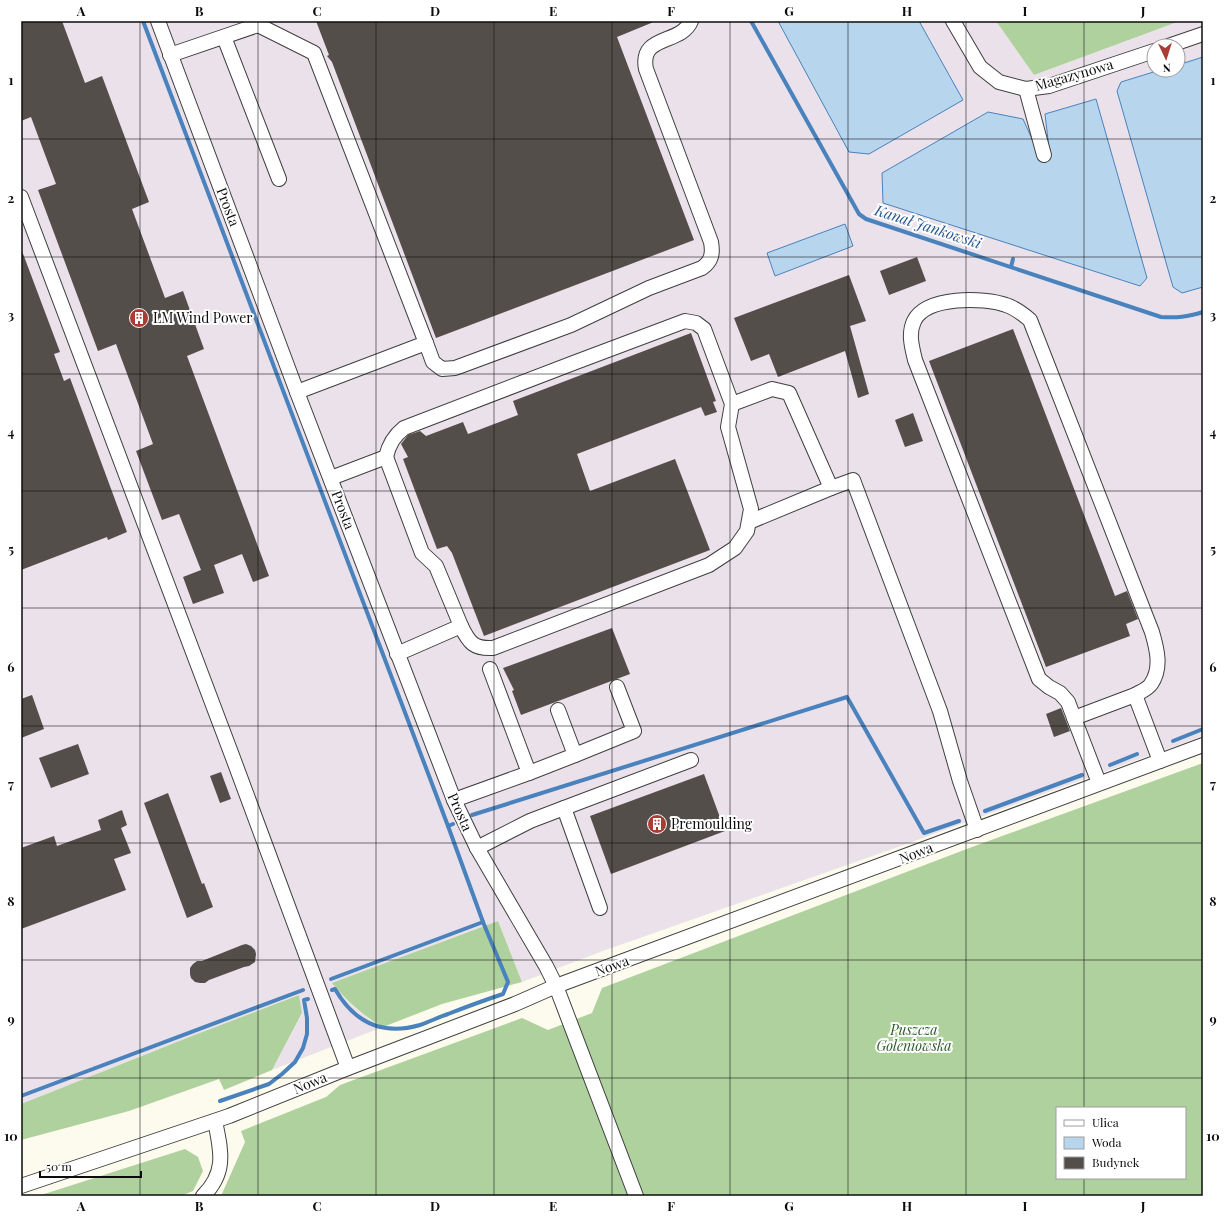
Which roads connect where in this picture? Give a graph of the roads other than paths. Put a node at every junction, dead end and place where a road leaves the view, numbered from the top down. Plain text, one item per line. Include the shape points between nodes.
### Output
1 (158, 21) edge
2 (691, 21) edge
3 (953, 21) edge
4 (257, 23) edge
5 (1203, 34) edge
6 (224, 37) junction
7 (1186, 40) edge
8 (1146, 54) edge
9 (170, 55) junction
10 (1026, 88) junction
11 (1044, 155) dead end
12 (279, 179) dead end
13 (21, 197) edge
14 (426, 343) junction
15 (297, 392) junction
16 (732, 404) junction
17 (386, 457) junction
18 (331, 478) junction
19 (831, 488) junction
20 (749, 522) junction
21 (461, 626) junction
22 (397, 654) junction
23 (490, 669) dead end
24 (617, 687) dead end
25 (1136, 695) junction
26 (558, 710) dead end
27 (1074, 718) junction
28 (1203, 745) edge
29 (574, 754) junction
30 (691, 760) dead end
31 (1160, 761) junction
32 (529, 773) junction
33 (1099, 784) junction
34 (454, 800) junction
35 (564, 808) junction
36 (977, 830) junction
37 (477, 848) junction
38 (600, 908) dead end
39 (556, 986) junction
40 (348, 1068) junction
41 (215, 1121) junction
42 (21, 1186) edge
43 (203, 1196) edge
44 (636, 1196) edge

1 - 9 street, Prosta
2 - 14 street via 682,32 650,47 645,62 711,242 713,251 707,265 648,288 571,325 455,368 442,370 433,362
3 - 10 street, Magazynowa via 980,67 999,82
4 - 6 street
4 - 14 street via 314,53
5 - 7 street
6 - 9 street
6 - 12 street
8 - 10 street, Magazynowa via 1048,86
9 - 15 street, Prosta
10 - 11 street
13 - 40 street
14 - 15 street
15 - 18 street, Prosta
16 - 17 street via 704,329 696,323 685,321 404,428 394,436
16 - 19 street via 772,389 789,393
16 - 20 street via 728,427 751,509
17 - 18 street
17 - 21 street via 422,553 436,566
18 - 22 street, Prosta
19 - 20 street
19 - 36 street via 853,480 940,711
20 - 21 street via 747,531 735,548 709,566 493,648 473,644
21 - 22 street
22 - 34 street, Prosta
23 - 32 street
24 - 29 street via 634,732
25 - 27 street
25 - 27 street via 1150,685 1157,672 1155,642 1030,320 1006,305 978,299 944,303 925,310 915,319 911,328 915,360 1039,679 1060,693 1068,702
25 - 31 street
26 - 29 street
27 - 33 street
28 - 31 street, Nowa
29 - 32 street
30 - 35 street
31 - 33 street, Nowa
32 - 34 street
33 - 36 street, Nowa
34 - 37 street, Prosta
35 - 37 street
35 - 38 street
36 - 39 street, Nowa
37 - 39 street, Prosta
39 - 40 street, Nowa
39 - 44 street, Prosta
40 - 41 street, Nowa
41 - 42 street, Nowa
41 - 43 street via 221,1157 214,1180

